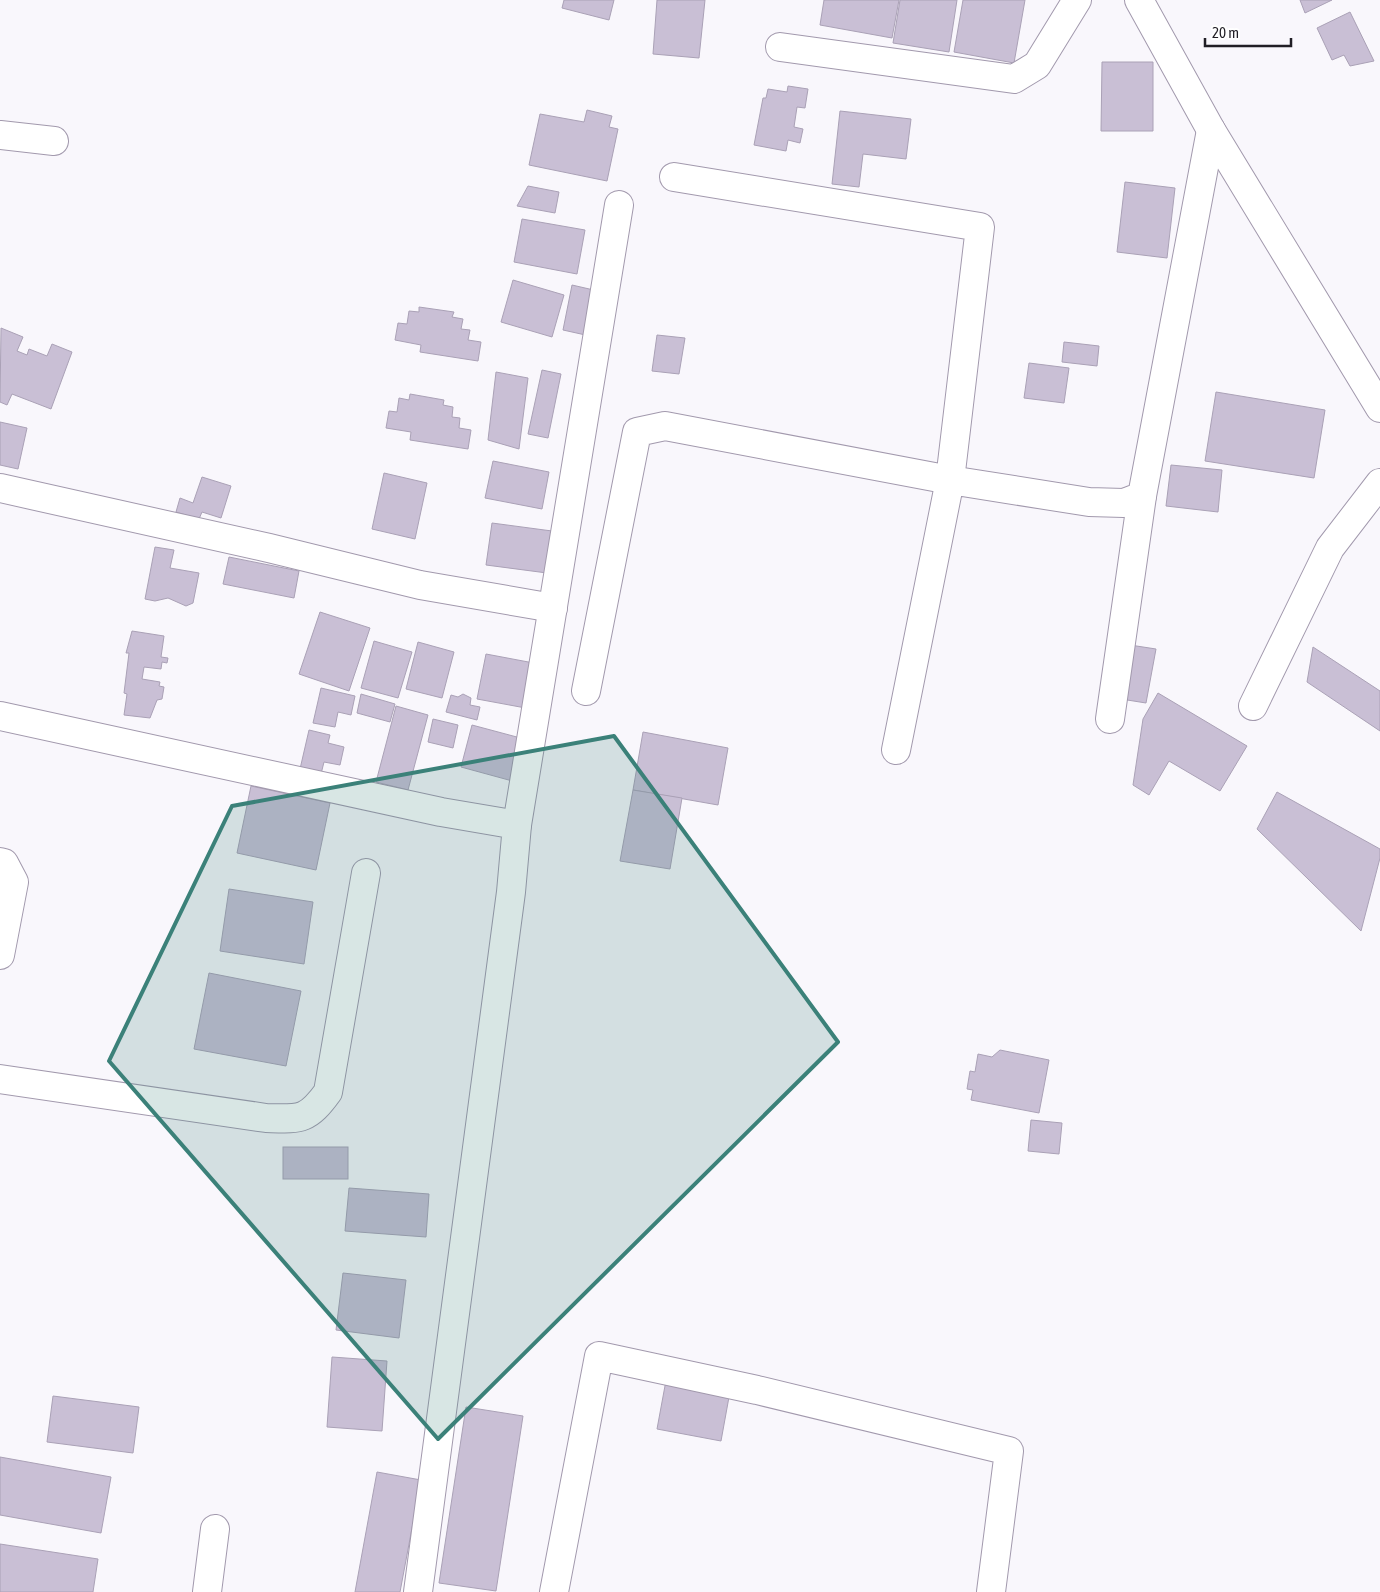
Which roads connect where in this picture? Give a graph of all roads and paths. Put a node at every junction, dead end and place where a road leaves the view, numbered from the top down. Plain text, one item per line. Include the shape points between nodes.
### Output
1 (1077, 0) edge
2 (1140, 0) edge
3 (780, 47) dead end
4 (1211, 130) junction
5 (0, 135) edge
6 (54, 141) dead end
7 (674, 177) dead end
8 (619, 205) dead end
9 (1380, 408) edge
10 (950, 480) junction
11 (1380, 483) edge
12 (0, 488) edge
13 (1142, 496) junction
14 (553, 608) junction
15 (586, 691) dead end
16 (1253, 706) dead end
17 (0, 716) edge
18 (1110, 719) dead end
19 (896, 750) dead end
20 (517, 825) junction
21 (0, 862) edge
22 (366, 873) dead end
23 (0, 955) edge
24 (0, 1079) edge
25 (215, 1529) dead end
26 (207, 1592) edge
27 (418, 1592) edge
28 (554, 1592) edge
29 (991, 1592) edge

1 - 3 street via 1037,66 1014,79
2 - 4 street
4 - 9 street
4 - 13 street
5 - 6 street
7 - 10 street via 980,227
8 - 14 street
10 - 13 street via 1089,502 1124,502
10 - 15 street via 665,426 637,432
10 - 19 street
11 - 16 street via 1330,548
12 - 14 street via 420,585
13 - 18 street
14 - 20 street
17 - 20 street via 442,812
20 - 27 street via 511,892
21 - 23 street via 14,882
22 - 24 street via 328,1092 317,1106 298,1119 266,1118
25 - 26 street
28 - 29 street via 599,1356 757,1390 1009,1452

